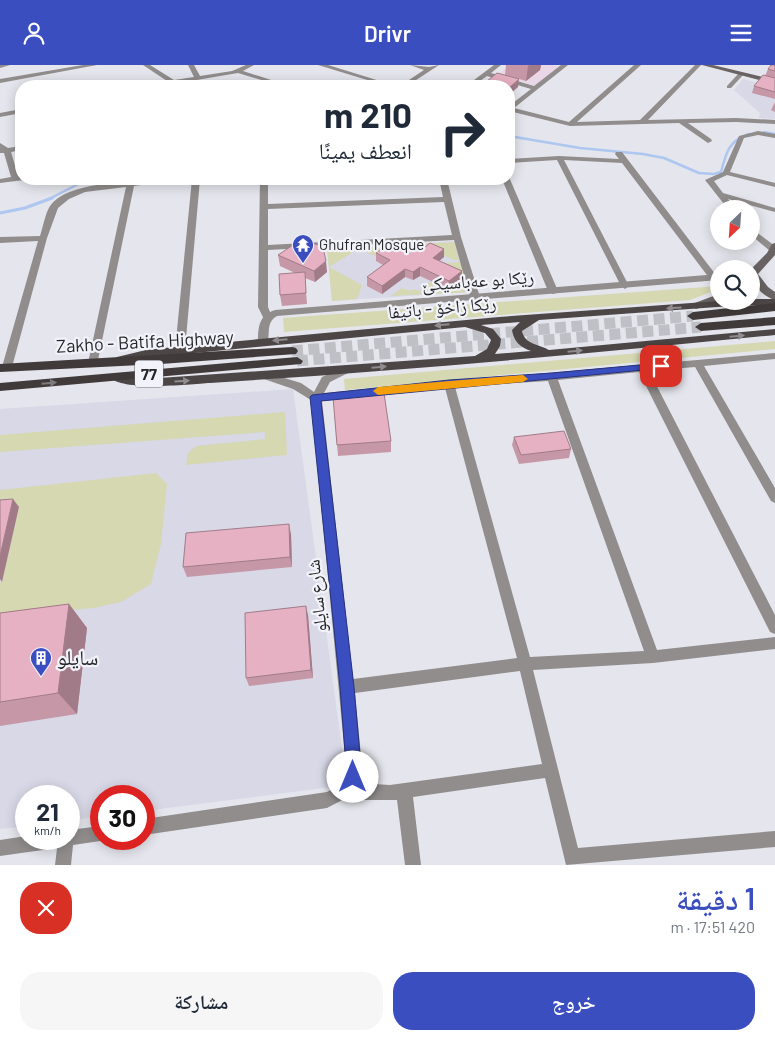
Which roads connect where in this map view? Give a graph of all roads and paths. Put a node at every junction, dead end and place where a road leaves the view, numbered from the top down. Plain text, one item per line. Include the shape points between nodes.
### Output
1 (7, 65) edge
2 (94, 65) edge
3 (146, 65) edge
4 (191, 65) edge
5 (251, 65) edge
6 (321, 65) edge
7 (414, 65) edge
8 (436, 65) edge
9 (498, 65) edge
10 (565, 65) edge
11 (638, 65) edge
12 (698, 65) edge
13 (710, 65) edge
14 (0, 66) edge
15 (78, 66) edge
16 (429, 69) junction
17 (238, 71) junction
18 (486, 74) junction
19 (741, 74) junction
20 (198, 78) junction
21 (170, 80) edge
22 (191, 80) edge
23 (267, 80) edge
24 (373, 80) edge
25 (412, 80) edge
26 (478, 80) edge
27 (507, 80) edge
28 (0, 81) edge
29 (515, 82) edge
30 (775, 82) edge
31 (729, 87) dead end
32 (535, 88) junction
33 (515, 104) edge
34 (515, 111) edge
35 (15, 112) edge
36 (0, 115) edge
37 (680, 121) junction
38 (775, 121) edge
39 (642, 122) junction
40 (570, 124) junction
41 (775, 136) edge
42 (708, 141) dead end
43 (0, 145) edge
44 (4, 151) edge
45 (559, 158) junction
46 (515, 161) edge
47 (15, 173) edge
48 (726, 173) junction
49 (15, 179) edge
50 (0, 181) edge
51 (119, 185) edge
52 (131, 185) edge
53 (195, 185) edge
54 (264, 185) edge
55 (444, 185) edge
56 (509, 185) edge
57 (775, 185) edge
58 (720, 194) junction
59 (448, 199) junction
60 (725, 200) edge
61 (264, 207) junction
62 (775, 210) edge
63 (456, 237) junction
64 (43, 238) junction
65 (760, 238) edge
66 (0, 240) edge
67 (264, 247) junction
68 (774, 251) edge
69 (760, 266) edge
70 (710, 270) edge
71 (710, 278) edge
72 (760, 284) edge
73 (625, 286) junction
74 (553, 291) junction
75 (475, 297) junction
76 (775, 297) edge
77 (710, 302) edge
78 (775, 302) edge
79 (775, 307) edge
80 (695, 311) junction
81 (268, 317) junction
82 (541, 317) junction
83 (775, 321) edge
84 (464, 323) junction
85 (700, 327) tunnel mouth
86 (773, 333) edge
87 (263, 342) junction
88 (180, 350) junction
89 (556, 353) junction
90 (294, 356) joint
91 (775, 356) edge
92 (474, 359) junction
93 (114, 362) junction
94 (698, 362) junction
95 (93, 363) junction
96 (4, 367) edge
97 (642, 368) junction
98 (346, 370) junction
99 (265, 376) junction
100 (116, 377) junction
101 (552, 377) junction
102 (449, 384) junction
103 (0, 387) edge
104 (316, 397) junction
105 (775, 498) edge
106 (775, 628) edge
107 (775, 643) edge
108 (653, 657) junction
109 (525, 664) junction
110 (347, 687) junction
111 (550, 770) junction
112 (347, 789) junction
113 (404, 791) junction
114 (155, 825) edge
115 (775, 839) edge
116 (15, 846) edge
117 (0, 848) edge
118 (65, 850) edge
119 (573, 861) edge
120 (63, 865) edge
121 (413, 865) edge

1 - 14 street
2 - 15 street
3 - 21 street
4 - 20 street
5 - 17 street
6 - 24 street
7 - 16 street
8 - 16 street
9 - 18 street
10 - 32 street
11 - 40 street
12 - 39 street
13 - 19 main road
15 - 28 street
16 - 25 street
17 - 20 street
17 - 23 street
18 - 26 street
18 - 27 street
19 - 30 main road
19 - 31 street
20 - 22 street
29 - 32 street
32 - 33 street
34 - 40 street
35 - 36 street
37 - 38 street
37 - 39 street
37 - 42 street
39 - 40 street
41 - 48 street via 758,133 741,137
43 - 44 street
44 - 47 street
45 - 46 street
45 - 70 street via 620,157
45 - 73 street
48 - 57 street
48 - 58 street via 709,180
49 - 50 street
51 - 64 street via 78,192 61,200 54,207
52 - 95 street
53 - 88 street
54 - 61 street
55 - 59 street
56 - 74 street
58 - 60 street
58 - 62 street
59 - 61 street
59 - 63 street
61 - 67 street
63 - 67 street
63 - 75 street
64 - 66 street
64 - 96 street
65 - 68 street
67 - 81 street via 263,307
68 - 69 main road
71 - 73 street, رێكا بو عه‌باسيكێ
72 - 76 main road
73 - 74 street, رێكا بو عه‌باسيكێ
74 - 75 street, رێكا بو عه‌باسيكێ
75 - 81 street, رێكا بو عه‌باسيكێ via 280,312
77 - 80 main road
78 - 80 main road, رێکا زاخۆ - باتیفا via 737,302
79 - 80 highway
80 -> 82 main road, رێکا زاخۆ - باتیفا
81 - 87 street via 263,322
82 - 84 main road, رێکا زاخۆ - باتیفا
82 - 89 main road via 519,327 518,338 526,345
83 - 85 highway
84 -> 87 main road, رێکا زاخۆ - باتیفا
84 - 92 main road via 489,331 496,339 495,348
89 -> 86 main road
87 - 88 main road, رێکا زاخۆ - باتیفا
88 - 93 main road, رێکا زاخۆ - باتیفا
89 - 92 main road
90 - 93 highway, Zakho - Batifa Highway / 77
90 - 100 highway, Zakho - Batifa Highway / 77
91 - 94 street
98 -> 92 main road
93 - 95 highway, Zakho - Batifa Highway / 77
94 - 97 street
94 - 105 street
95 - 96 highway, Zakho - Batifa Highway / 77
97 - 101 street
97 - 106 street
98 - 99 main road
98 - 104 street via 326,380
100 -> 99 main road via 145,383
99 - 104 street via 297,386
103 -> 100 highway, Zakho - Batifa Highway / 77
101 - 102 street
101 - 108 street
102 - 104 street
102 - 109 street
104 - 110 street, شارع سايلو
107 - 108 street
108 - 109 street
109 - 110 street
109 - 111 street
110 - 112 street, شارع سايلو via 354,766
111 - 113 street
111 - 119 street
112 - 113 street via 376,793
112 - 114 street via 338,797 327,800
113 - 121 street
115 - 119 street
116 - 117 street
118 - 120 street

